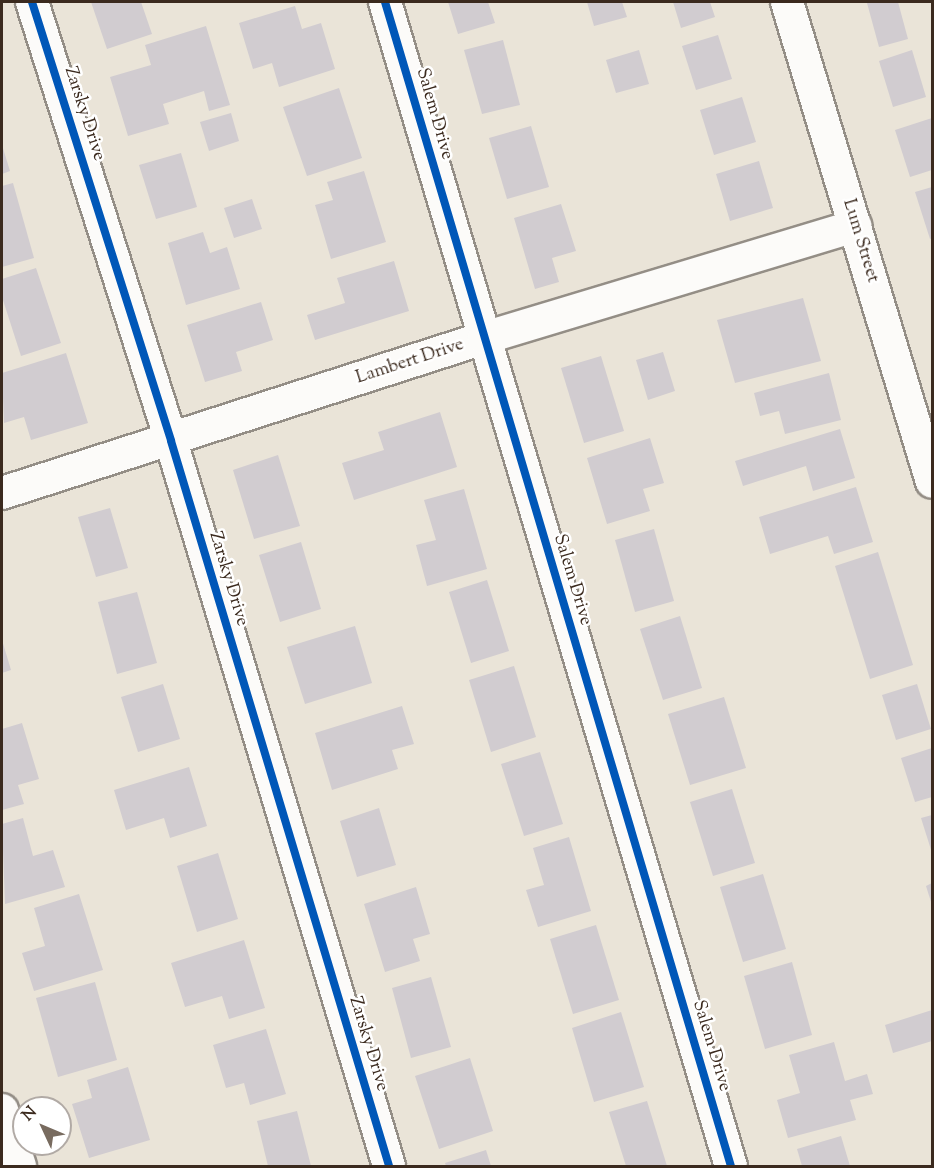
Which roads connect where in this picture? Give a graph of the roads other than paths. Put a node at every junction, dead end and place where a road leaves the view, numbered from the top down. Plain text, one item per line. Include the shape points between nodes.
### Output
1 (32, 2) edge
2 (385, 2) edge
3 (787, 2) edge
4 (856, 226) junction
5 (484, 338) junction
6 (171, 441) junction
7 (933, 482) edge
8 (2, 493) edge
9 (2, 1110) edge
10 (20, 1167) edge
11 (389, 1167) edge
12 (731, 1167) edge

1 - 6 street, Zarsky Drive
2 - 5 street, Salem Drive
3 - 4 street, Lum Street
4 - 5 street, Lambert Drive
4 - 7 street, Lum Street
5 - 6 street, Lambert Drive
5 - 12 street, Salem Drive
6 - 8 street, Lambert Drive
6 - 11 street, Zarsky Drive
9 - 10 street

